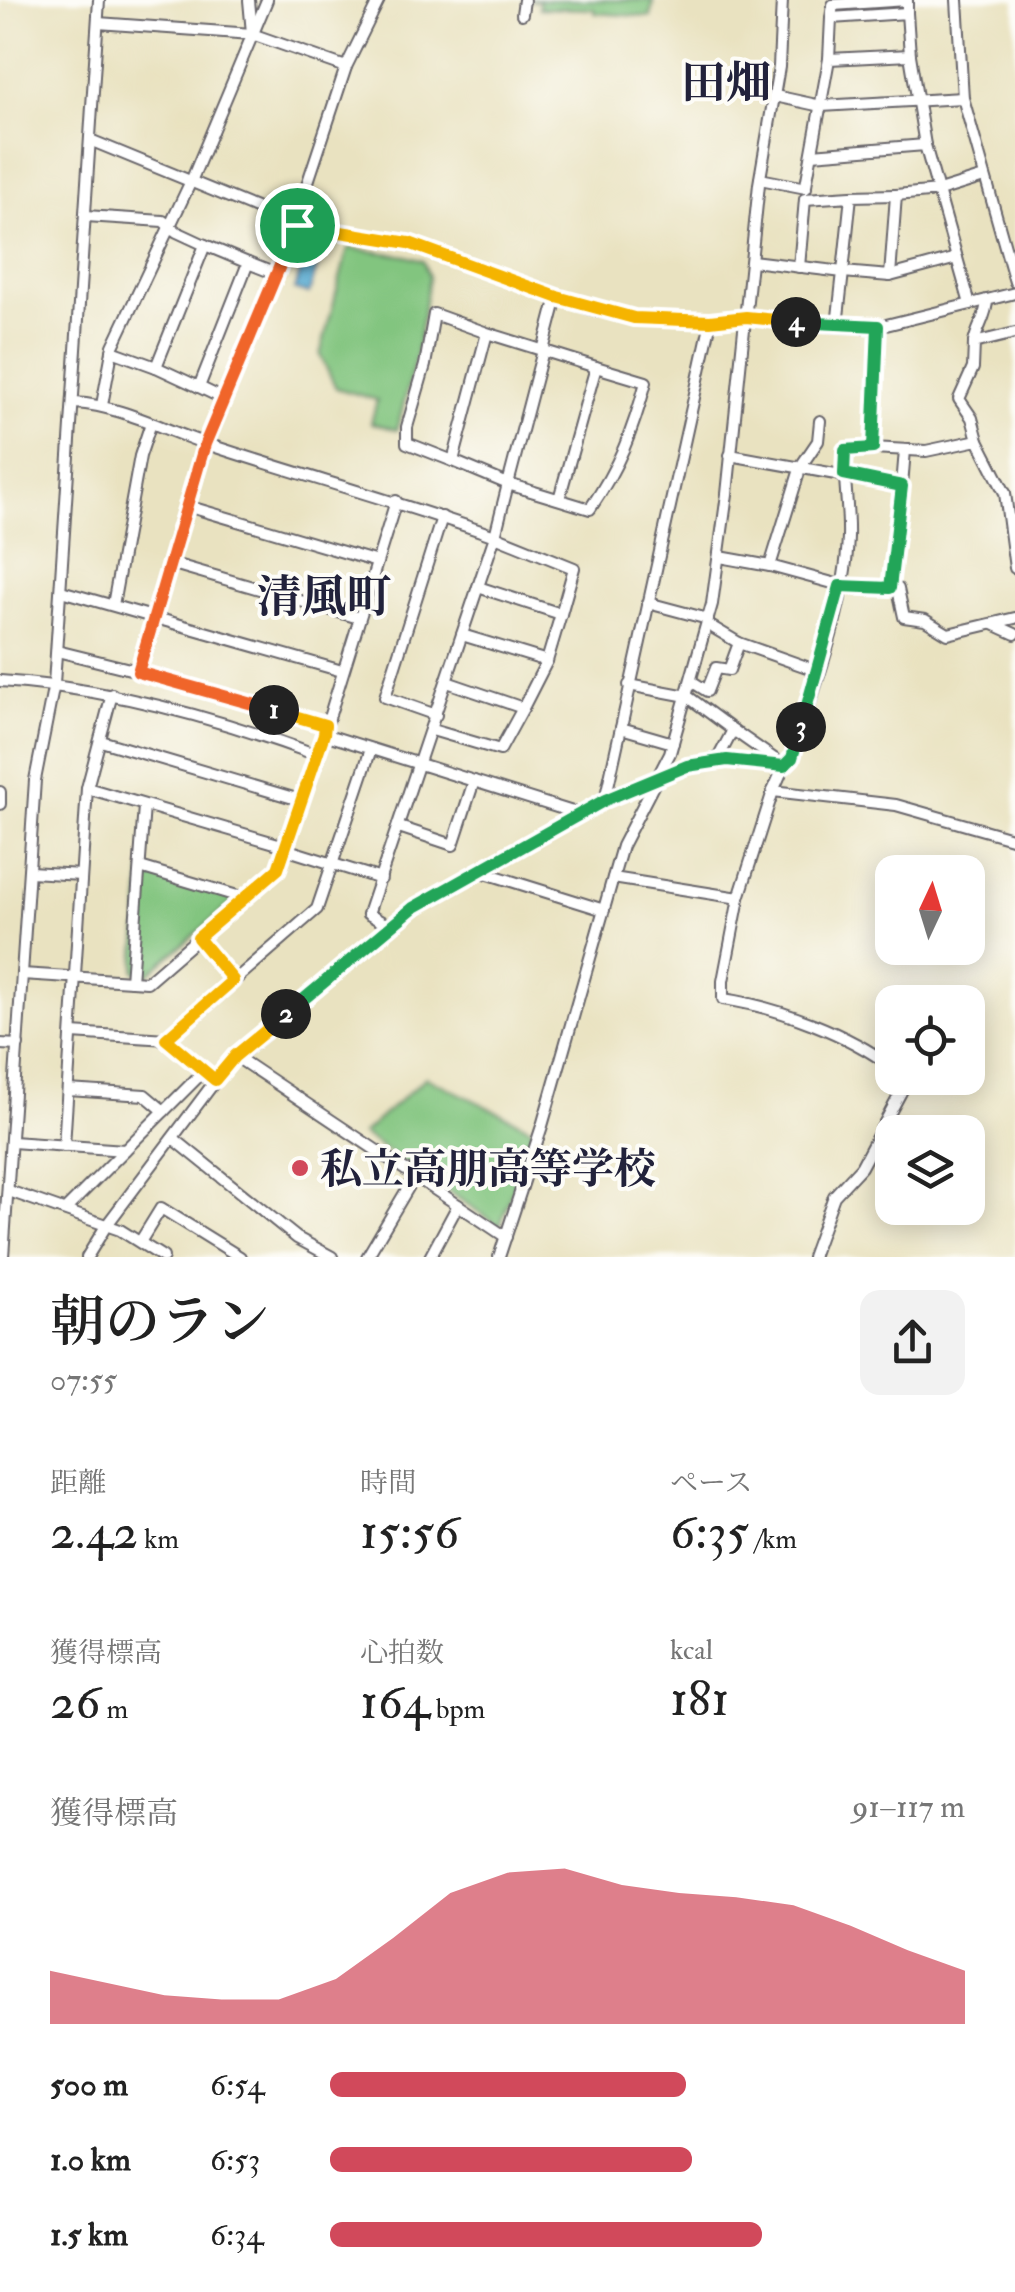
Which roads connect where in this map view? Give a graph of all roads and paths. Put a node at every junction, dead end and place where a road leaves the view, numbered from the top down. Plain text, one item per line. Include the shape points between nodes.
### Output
1 (100, 0) edge
2 (249, 0) edge
3 (266, 0) edge
4 (379, 0) edge
5 (524, 0) edge
6 (782, 0) edge
7 (957, 0) edge
8 (907, 4) edge
9 (832, 8) edge
10 (522, 14) dead end
11 (98, 24) junction
12 (252, 34) junction
13 (910, 55) junction
14 (829, 58) junction
15 (346, 67) junction
16 (775, 96) junction
17 (963, 98) junction
18 (916, 102) junction
19 (822, 106) junction
20 (90, 140) junction
21 (924, 145) junction
22 (812, 154) junction
23 (984, 177) junction
24 (760, 178) junction
25 (192, 179) junction
26 (806, 185) junction
27 (939, 191) junction
28 (896, 195) junction
29 (851, 196) junction
30 (805, 198) junction
31 (86, 216) junction
32 (297, 225) junction
33 (168, 226) junction
34 (205, 246) junction
35 (958, 258) junction
36 (752, 261) junction
37 (248, 263) junction
38 (799, 266) junction
39 (843, 272) junction
40 (276, 274) junction
41 (890, 276) junction
42 (1015, 282) edge
43 (1015, 293) edge
44 (557, 297) junction
45 (988, 300) junction
46 (970, 304) junction
47 (746, 317) junction
48 (710, 321) junction
49 (836, 326) junction
50 (878, 326) junction
51 (487, 333) junction
52 (1015, 333) edge
53 (974, 343) junction
54 (112, 351) junction
55 (542, 352) junction
56 (596, 367) junction
57 (156, 368) junction
58 (199, 387) junction
59 (224, 399) junction
60 (75, 403) junction
61 (102, 404) junction
62 (820, 421) dead end
63 (150, 423) junction
64 (978, 440) junction
65 (205, 444) junction
66 (873, 448) junction
67 (905, 450) junction
68 (730, 455) junction
69 (452, 461) junction
70 (801, 466) junction
71 (844, 474) junction
72 (508, 484) junction
73 (902, 486) junction
74 (559, 500) junction
75 (396, 501) junction
76 (187, 506) junction
77 (442, 517) junction
78 (495, 536) junction
79 (720, 557) junction
80 (376, 562) junction
81 (170, 563) junction
82 (770, 566) junction
83 (1015, 568) edge
84 (840, 586) junction
85 (478, 587) junction
86 (890, 588) junction
87 (61, 590) junction
88 (113, 604) junction
89 (648, 604) junction
90 (561, 614) junction
91 (154, 617) junction
92 (358, 618) junction
93 (1015, 618) edge
94 (708, 622) junction
95 (992, 624) junction
96 (1015, 634) edge
97 (462, 635) junction
98 (740, 643) junction
99 (56, 650) junction
100 (547, 661) junction
101 (342, 671) junction
102 (138, 672) junction
103 (818, 672) junction
104 (0, 681) edge
105 (691, 681) junction
106 (447, 682) junction
107 (54, 684) junction
108 (629, 685) junction
109 (112, 694) junction
110 (686, 696) junction
111 (524, 708) junction
112 (436, 715) junction
113 (622, 728) junction
114 (325, 729) junction
115 (432, 730) junction
116 (733, 730) junction
117 (100, 741) junction
118 (672, 743) junction
119 (371, 749) junction
120 (316, 755) junction
121 (716, 762) junction
122 (420, 764) junction
123 (784, 766) junction
124 (659, 776) junction
125 (474, 781) junction
126 (87, 788) junction
127 (773, 790) junction
128 (0, 792) edge
129 (300, 800) junction
130 (605, 800) junction
131 (0, 804) edge
132 (144, 806) junction
133 (579, 814) junction
134 (399, 827) junction
135 (1015, 839) edge
136 (285, 848) junction
137 (333, 864) junction
138 (140, 868) junction
139 (479, 871) junction
140 (30, 872) junction
141 (82, 875) junction
142 (613, 878) junction
143 (380, 880) junction
144 (244, 898) junction
145 (739, 898) junction
146 (604, 910) junction
147 (388, 926) junction
148 (198, 938) junction
149 (22, 974) junction
150 (75, 978) junction
151 (233, 980) junction
152 (131, 981) junction
153 (72, 1033) junction
154 (166, 1039) junction
155 (0, 1044) edge
156 (18, 1045) junction
157 (875, 1054) edge
158 (235, 1056) junction
159 (204, 1070) junction
160 (215, 1080) junction
161 (68, 1090) junction
162 (900, 1095) edge
163 (164, 1111) junction
164 (173, 1138) junction
165 (12, 1142) junction
166 (64, 1146) junction
167 (125, 1150) junction
168 (415, 1176) junction
169 (9, 1191) junction
170 (458, 1205) junction
171 (65, 1210) junction
172 (106, 1226) junction
173 (506, 1237) junction
174 (140, 1242) junction
175 (3, 1257) edge
176 (87, 1257) edge
177 (164, 1257) edge
178 (240, 1257) edge
179 (332, 1257) edge
180 (368, 1257) edge
181 (430, 1257) edge
182 (499, 1257) edge
183 (812, 1257) edge

1 - 11 street
2 - 12 street
3 - 12 street
4 - 15 street
5 - 10 street
6 - 16 street
7 - 17 street
8 - 9 street
8 - 13 street
9 - 14 street
11 - 12 street
11 - 20 street
12 - 15 street
12 - 25 street
13 - 14 street
13 - 18 street
14 - 19 street
15 - 32 street
16 - 19 street
16 - 24 street
17 - 18 street
17 - 23 street
18 - 19 street
18 - 21 street
19 - 22 street
20 - 25 street
20 - 31 street
21 - 22 street
21 - 27 street
22 - 26 street
23 - 27 street
23 - 42 street
24 - 26 street
24 - 36 street
25 - 32 street
25 - 33 street
26 - 30 street
27 - 28 street
27 - 35 street
28 - 29 street
28 - 41 street
29 - 30 street
29 - 39 street
30 - 38 street
31 - 33 street
31 - 60 street
32 - 40 street
32 - 44 street via 409,243
33 - 34 street
33 - 54 street
34 - 37 street
34 - 57 street
35 - 41 street
35 - 46 street
36 - 38 street
36 - 47 street
37 - 40 street
37 - 58 street
38 - 39 street
39 - 41 street
39 - 49 street
40 - 59 street
43 - 45 street
44 - 48 street via 634,318
44 - 55 street
45 - 46 street
45 - 53 street
46 - 50 street
47 - 48 street
47 - 49 street
47 - 68 street
48 - 89 street
49 - 50 street
50 - 66 street
51 - 55 street
51 - 69 street
51 - 69 street via 434,314 408,443
52 - 53 street
53 - 64 street via 973,368 959,399
54 - 57 street
54 - 61 street
55 - 56 street
55 - 72 street
56 - 74 street
56 - 74 street via 646,382 635,426 590,509
57 - 58 street
58 - 59 street
59 - 65 street
60 - 61 street
60 - 87 street
61 - 63 street
62 - 70 street via 818,441
63 - 65 street
63 - 88 street
64 - 67 street
64 - 83 street via 1005,493
65 - 75 street
65 - 76 street
66 - 67 street
66 - 71 street via 845,450
67 - 73 street
68 - 70 street
68 - 79 street
69 - 72 street
70 - 71 street
70 - 82 street
71 - 73 street
71 - 84 street via 848,536
72 - 74 street
72 - 78 street
73 - 86 street
75 - 77 street
75 - 80 street
76 - 80 street
76 - 81 street
77 - 78 street
77 - 112 street via 384,698
78 - 85 street
78 - 90 street via 574,568
79 - 82 street
79 - 94 street
80 - 92 street
81 - 91 street
81 - 92 street
82 - 84 street
84 - 86 street
84 - 103 street
85 - 90 street
85 - 97 street
86 - 95 street via 898,589 904,617 948,634
87 - 88 street
87 - 99 street
88 - 91 street
89 - 94 street
89 - 108 street
90 - 100 street
91 - 101 street
91 - 102 street
92 - 101 street
93 - 95 street
94 - 98 street
94 - 105 street
95 - 96 street
97 - 100 street
97 - 106 street
98 - 103 street
98 - 105 street via 729,670 716,668 707,690
99 - 102 street
99 - 107 street
100 - 111 street
101 - 114 street
102 - 114 street
103 - 123 street
104 - 107 street
105 - 110 street
106 - 111 street
106 - 112 street
107 - 109 street
107 - 140 street via 35,780
108 - 110 street
108 - 113 street
109 - 117 street
109 - 120 street
110 - 116 street
110 - 118 street
111 - 115 street via 500,750
112 - 115 street
113 - 118 street
113 - 130 street
114 - 119 street
114 - 120 street
115 - 122 street
116 - 121 street
116 - 123 street
117 - 126 street
117 - 129 street
118 - 124 street
119 - 122 street
119 - 137 street
120 - 129 street
121 - 123 street
121 - 124 street
122 - 125 street
122 - 134 street
123 - 127 street
124 - 130 street
124 - 142 street
125 - 133 street
125 - 134 street via 453,844
126 - 132 street
126 - 141 street
127 - 135 street via 896,805
127 - 145 street
128 - 131 street
129 - 136 street
130 - 133 street
132 - 136 street
132 - 138 street
133 - 139 street
134 - 143 street
136 - 137 street
136 - 144 street via 278,869
137 - 143 street
137 - 151 street via 317,909
138 - 144 street
138 - 152 street
139 - 146 street
139 - 147 street
140 - 141 street
140 - 149 street
141 - 150 street
142 - 145 street
142 - 146 street
143 - 147 street via 368,914
144 - 148 street
145 - 157 street via 724,999 750,1003
146 - 173 street
147 - 158 street
148 - 151 street
148 - 152 street via 148,982
149 - 150 street
149 - 156 street
150 - 152 street
150 - 153 street
151 - 154 street
153 - 154 street
153 - 161 street
154 - 159 street
155 - 156 street
156 - 165 street
158 - 160 street
158 - 168 street
159 - 160 street
159 - 163 street
160 - 164 street
161 - 163 street via 145,1095
161 - 166 street
162 - 183 street via 861,1167 834,1196
163 - 167 street
164 - 172 street
164 - 179 street via 297,1238
165 - 166 street
165 - 169 street
166 - 167 street
167 - 171 street
168 - 170 street
168 - 180 street
169 - 171 street
169 - 175 street
170 - 173 street
170 - 181 street
171 - 172 street
172 - 174 street
172 - 176 street
173 - 182 street
174 - 177 street
174 - 178 street via 161,1208

